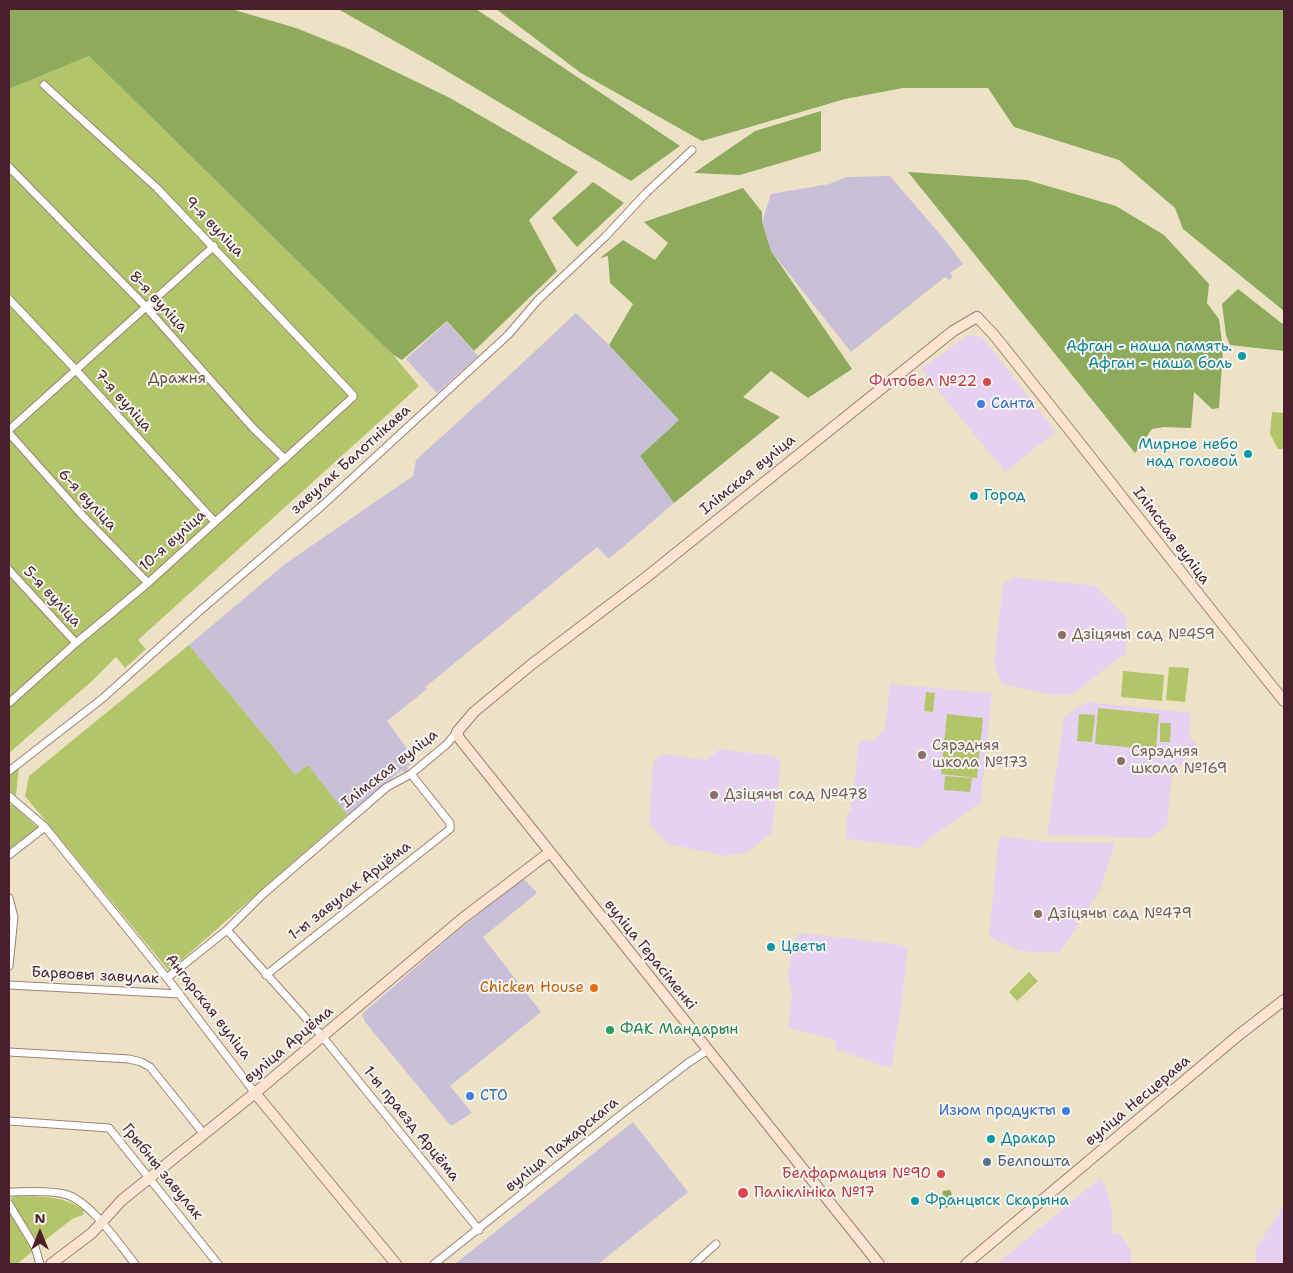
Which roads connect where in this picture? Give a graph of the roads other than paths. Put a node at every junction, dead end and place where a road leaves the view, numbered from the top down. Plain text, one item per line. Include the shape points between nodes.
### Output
1 (44, 85) dead end
2 (692, 150) dead end
3 (9, 167) edge
4 (214, 246) junction
5 (9, 299) edge
6 (145, 306) junction
7 (75, 369) junction
8 (353, 397) joint
9 (9, 432) edge
10 (285, 459) junction
11 (214, 522) junction
12 (9, 570) edge
13 (148, 583) junction
14 (76, 643) junction
15 (1284, 701) edge
16 (9, 703) edge
17 (457, 732) junction
18 (9, 770) edge
19 (411, 774) junction
20 (9, 796) edge
21 (45, 827) junction
22 (550, 852) junction
23 (9, 855) edge
24 (9, 898) edge
25 (227, 930) junction
26 (9, 966) edge
27 (266, 975) junction
28 (167, 978) junction
29 (9, 985) edge
30 (180, 994) junction
31 (1284, 1000) edge
32 (322, 1036) junction
33 (708, 1050) junction
34 (9, 1052) edge
35 (255, 1093) junction
36 (9, 1121) edge
37 (204, 1133) junction
38 (150, 1178) junction
39 (9, 1192) edge
40 (9, 1204) edge
41 (101, 1222) junction
42 (479, 1230) junction
43 (716, 1244) dead end
44 (40, 1264) edge
45 (51, 1264) edge
46 (135, 1264) edge
47 (218, 1264) edge
48 (396, 1264) edge
49 (434, 1264) edge
50 (694, 1264) edge
51 (879, 1264) edge
52 (966, 1264) edge

1 - 4 street, 9-я вуліца via 157,188
2 - 18 street, завулак Балотнікава via 538,300 508,335 324,504 103,698
3 - 6 street, 8-я вуліца
4 - 6 street
4 - 8 street, 9-я вуліца
5 - 7 street, 7-я вуліца
6 - 7 street
6 - 10 street, 8-я вуліца via 253,428
7 - 9 street
7 - 11 street, 7-я вуліца
8 - 10 street, 10-я вуліца
9 - 13 street, 6-я вуліца via 80,514
10 - 11 street, 10-я вуліца
11 - 13 street, 10-я вуліца
12 - 14 street, 5-я вуліца
13 - 14 street, 10-я вуліца
14 - 16 street, 10-я вуліца
15 - 17 street, Ілімская вуліца via 977,316 953,331 644,579 532,664 474,712
17 - 19 street, Ілімская вуліца
17 - 22 street, вуліца Герасіменкі
19 - 25 street, Ілімская вуліца via 387,786 262,895
19 - 27 street, 1-ы завулак Арцёма via 450,823 450,830
20 - 21 street, Ангарская вуліца
21 - 23 street
21 - 28 street, Ангарская вуліца
22 - 32 street, вуліца Арцёма
22 - 33 street, вуліца Герасіменкі
24 - 26 street via 14,917
25 - 27 street
25 - 28 street, Ілімская вуліца
27 - 32 street
28 - 30 street, Ангарская вуліца
29 - 30 street, Барвовы завулак
30 - 35 street, Ангарская вуліца
31 - 52 street, вуліца Несцерава
32 - 35 street, вуліца Арцёма
32 - 42 street, 1-ы праезд Арцёма
33 - 42 street, вуліца Пажарскага via 627,1110
33 - 51 street, вуліца Герасіменкі
34 - 37 street via 141,1062 150,1067
35 - 37 street, вуліца Арцёма
35 - 48 street, Ангарская вуліца
36 - 38 street, Грыбны завулак via 109,1128
37 - 38 street, вуліца Арцёма
38 - 41 street, вуліца Арцёма
38 - 47 street, Грыбны завулак
39 - 41 street via 57,1192 71,1196
40 - 44 street via 35,1247
41 - 45 street, вуліца Арцёма via 92,1234
41 - 46 street
42 - 49 street, вуліца Пажарскага
43 - 50 street

